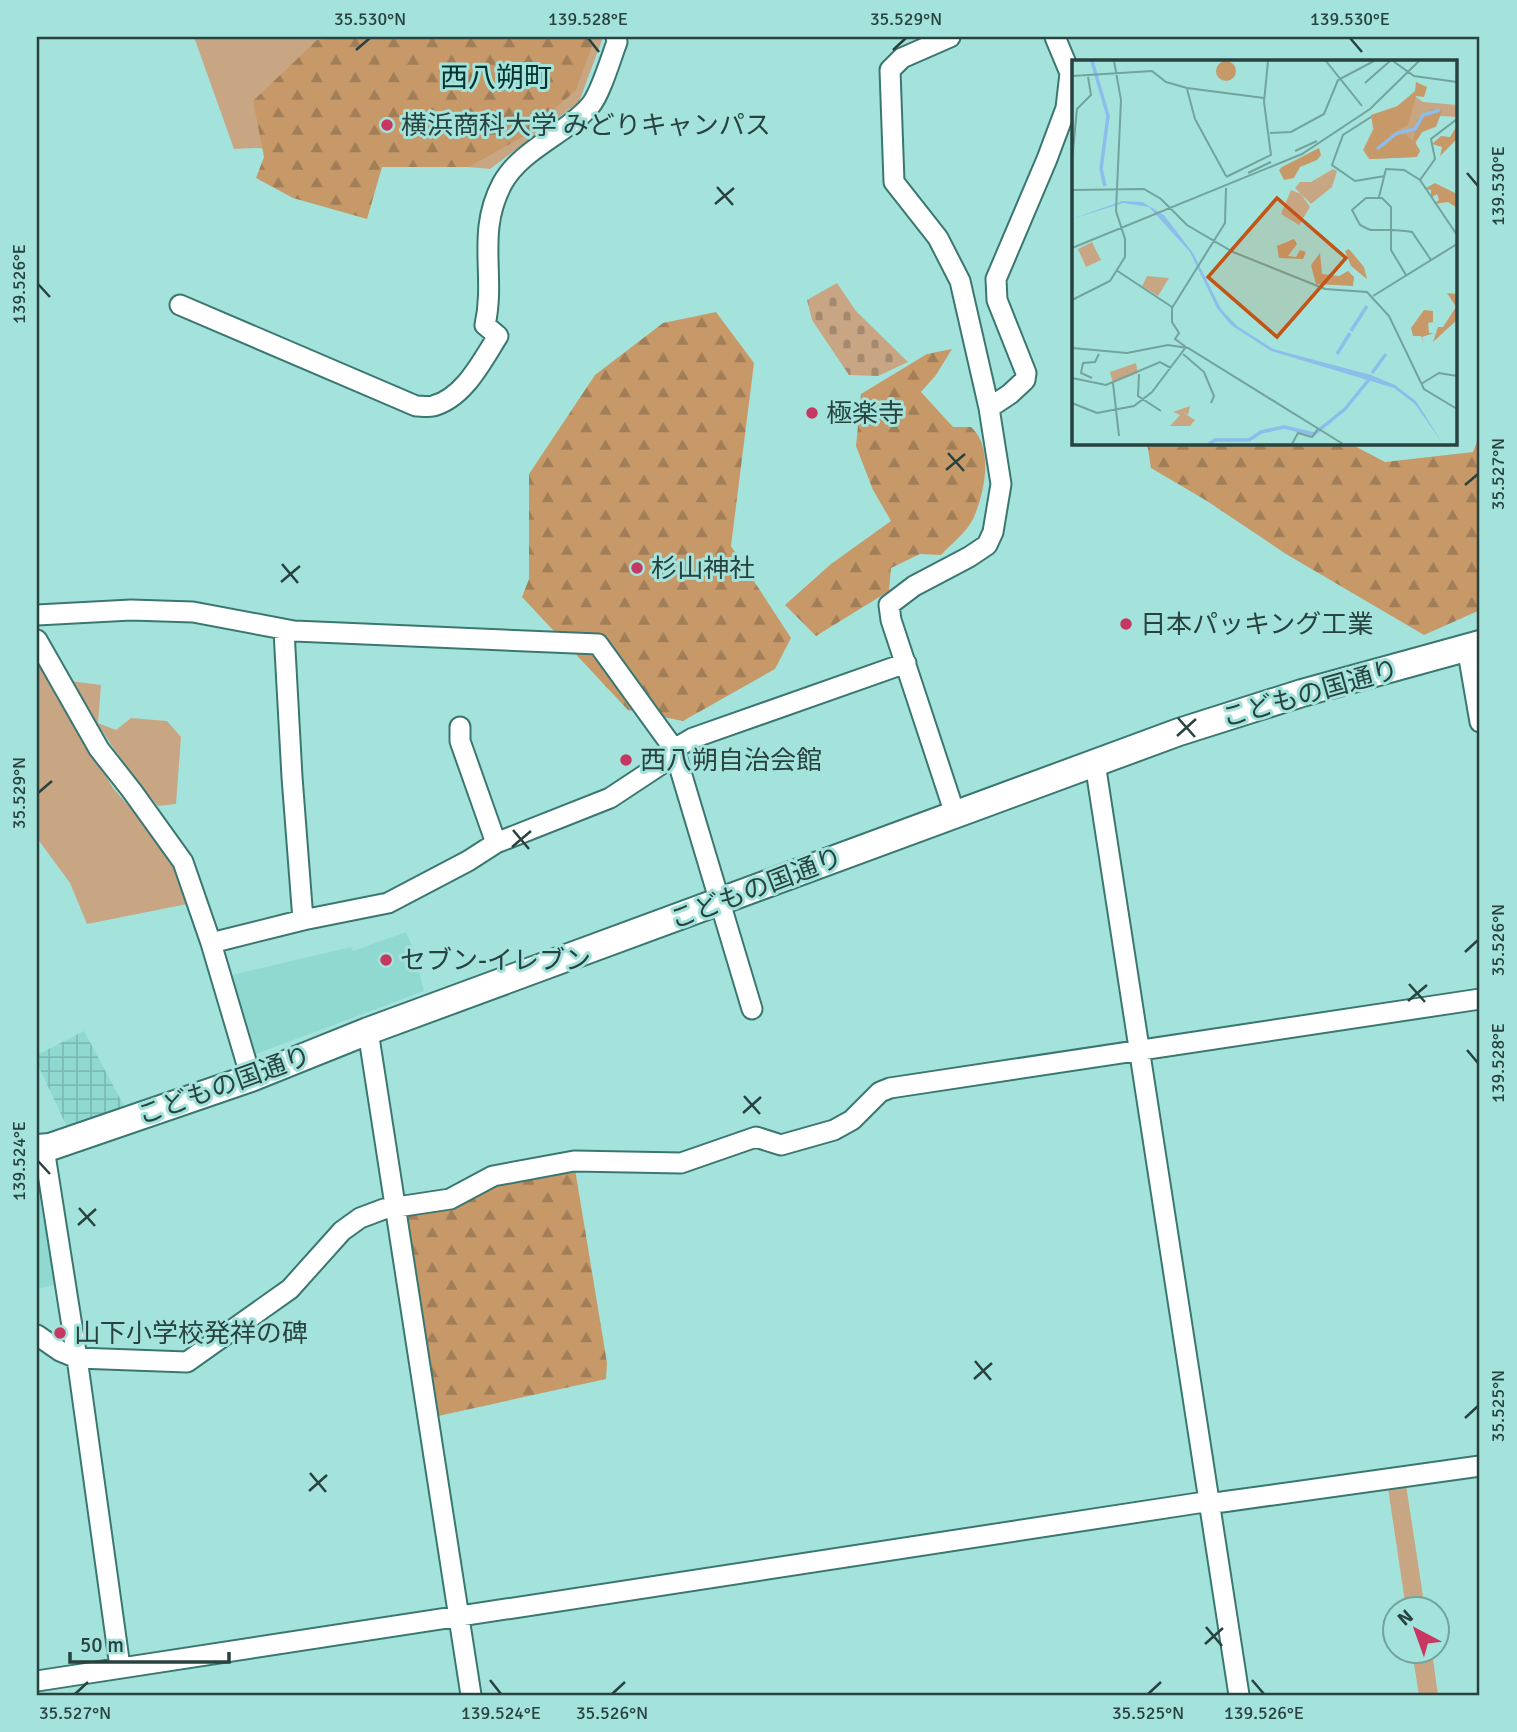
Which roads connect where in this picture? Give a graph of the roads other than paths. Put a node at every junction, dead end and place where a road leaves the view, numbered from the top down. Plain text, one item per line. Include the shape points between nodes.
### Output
1 (616, 37) edge
2 (950, 37) edge
3 (1055, 37) edge
4 (180, 305) dead end
5 (989, 408) junction
6 (37, 615) edge
7 (284, 631) junction
8 (37, 640) edge
9 (1474, 645) edge
10 (906, 663) junction
11 (1477, 687) edge
12 (1480, 722) edge
13 (460, 727) dead end
14 (674, 749) junction
15 (1095, 763) junction
16 (955, 814) junction
17 (496, 844) junction
18 (719, 902) junction
19 (303, 920) junction
20 (211, 943) junction
21 (1480, 999) edge
22 (752, 1009) dead end
23 (368, 1031) junction
24 (1140, 1051) junction
25 (251, 1078) junction
26 (37, 1149) edge
27 (397, 1208) junction
28 (37, 1335) edge
29 (77, 1358) junction
30 (1480, 1466) edge
31 (1210, 1502) junction
32 (459, 1615) junction
33 (120, 1667) junction
34 (37, 1681) edge
35 (471, 1695) edge
36 (1238, 1695) edge

1 - 4 street via 592,104 516,165 503,183 489,216 486,258 489,304 485,325 498,336 470,379 451,397 432,406 416,406
2 - 5 street via 902,58 890,70 894,182 938,238 960,281
3 - 5 street via 1070,72 1066,108 996,279 997,300 1025,380
5 - 10 street via 1001,484 993,532 987,545 889,605
6 - 7 street via 193,612
7 - 14 street via 598,643
7 - 19 street
8 - 20 street via 99,749 183,862
9 - 11 street
9 - 15 main road, こどもの国通り via 1302,693
10 - 14 street via 693,738
10 - 16 street
11 - 12 street
13 - 17 street via 460,741
14 - 17 street via 663,763 610,798
14 - 18 street
15 - 16 main road, こどもの国通り
15 - 24 street
16 - 18 main road, こどもの国通り
17 - 19 street via 388,903
18 - 22 street
18 - 23 main road, こどもの国通り
19 - 20 street
20 - 25 street
21 - 24 street
23 - 25 main road, こどもの国通り
23 - 27 street
24 - 27 street via 890,1088 834,1130 781,1145 756,1137 681,1163 574,1161 493,1176 450,1199
24 - 31 street
25 - 26 main road, こどもの国通り
26 - 29 street via 47,1161
27 - 29 street via 360,1218 342,1231 289,1289 187,1362
27 - 32 street
28 - 29 street
29 - 33 street
30 - 31 street
31 - 32 street
31 - 36 street
32 - 33 street
32 - 35 street
33 - 34 street

